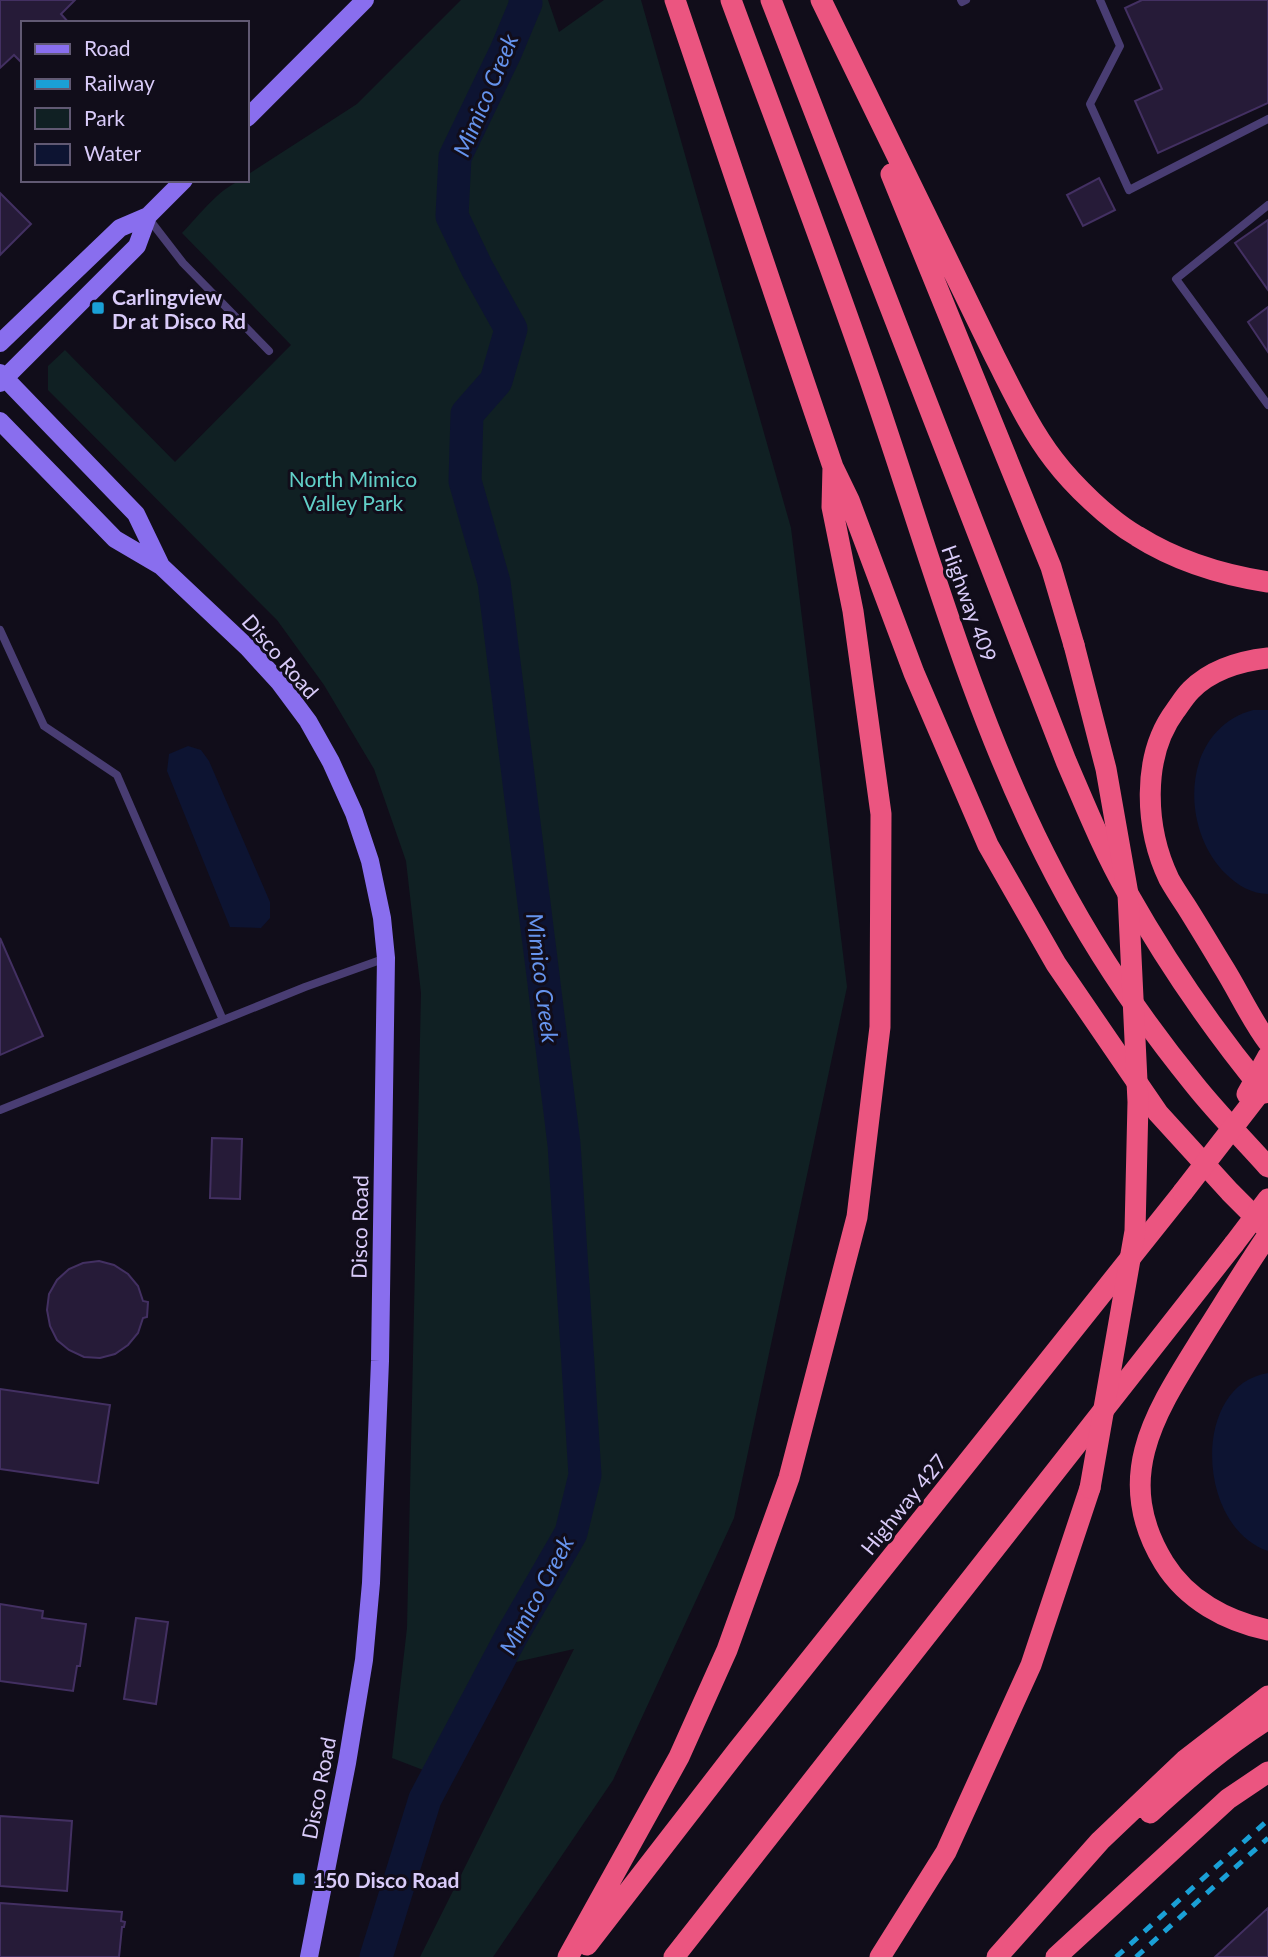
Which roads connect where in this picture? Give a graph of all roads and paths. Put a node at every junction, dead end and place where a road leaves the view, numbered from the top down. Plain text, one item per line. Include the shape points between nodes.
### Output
1 (365, 0) edge
2 (675, 0) edge
3 (731, 0) edge
4 (771, 0) edge
5 (820, 0) edge
6 (1100, 0) edge
7 (248, 117) edge
8 (1268, 119) edge
9 (182, 182) edge
10 (1268, 205) edge
11 (148, 216) junction
12 (0, 343) edge
13 (269, 351) dead end
14 (2, 378) edge
15 (1268, 405) edge
16 (0, 421) edge
17 (833, 467) junction
18 (161, 566) junction
19 (1268, 582) edge
20 (0, 630) edge
21 (1268, 658) edge
22 (386, 958) junction
23 (1235, 985) junction
24 (223, 1020) junction
25 (1268, 1021) edge
26 (1268, 1042) edge
27 (1268, 1056) edge
28 (1268, 1082) edge
29 (1268, 1097) edge
30 (0, 1110) edge
31 (1217, 1148) junction
32 (1268, 1167) edge
33 (1268, 1199) edge
34 (1268, 1232) edge
35 (1268, 1630) edge
36 (1268, 1696) edge
37 (1268, 1719) edge
38 (1268, 1772) edge
39 (1013, 1941) junction
40 (309, 1957) edge
41 (568, 1957) edge
42 (577, 1957) edge
43 (674, 1957) edge
44 (880, 1957) edge
45 (997, 1957) edge
46 (1056, 1957) edge

1 - 7 main road
2 - 17 highway
3 - 32 highway, Highway 409 via 874,391 937,584 1021,805 1085,928 1141,1015 1195,1086
4 - 29 highway, Highway 409 via 1094,825 1126,890 1186,987
5 - 19 highway via 995,358 1054,460 1112,519 1136,536 1204,566
5 - 44 highway, bridge via 1051,567 1074,645 1106,769 1128,894 1138,1101 1135,1231 1090,1488 1031,1665 946,1852
6 - 8 lane via 1119,46 1090,104 1129,190
9 - 11 main road
10 - 15 lane via 1176,279
11 - 12 main road via 120,228
11 - 13 lane via 183,264
11 - 14 main road via 137,246
14 - 18 main road, Disco Road via 136,514
16 - 18 main road, Disco Road via 115,539
17 - 34 highway via 988,845 1056,964 1158,1113
17 - 41 highway via 832,507 853,611 881,814 880,1027 857,1217 789,1478 727,1650 679,1757
18 - 22 main road, Disco Road via 248,648 308,721 354,813 370,861
20 - 24 lane via 44,726 117,775
21 - 23 highway via 1224,669 1191,690 1162,735 1151,773 1153,824 1169,879
22 - 24 lane
22 - 40 main road, Disco Road via 372,1583 347,1763
23 - 25 highway
23 - 26 highway
24 - 30 lane
27 - 31 highway, bridge
28 - 31 highway, Highway 427, bridge
31 - 42 highway, Highway 427, bridge
33 - 43 highway, bridge
34 - 35 highway via 1155,1420 1144,1450 1140,1490 1153,1544 1189,1594 1220,1615
36 - 39 highway via 1185,1760 1100,1841
37 - 39 highway via 1197,1770
38 - 46 highway via 1228,1799
39 - 45 highway

